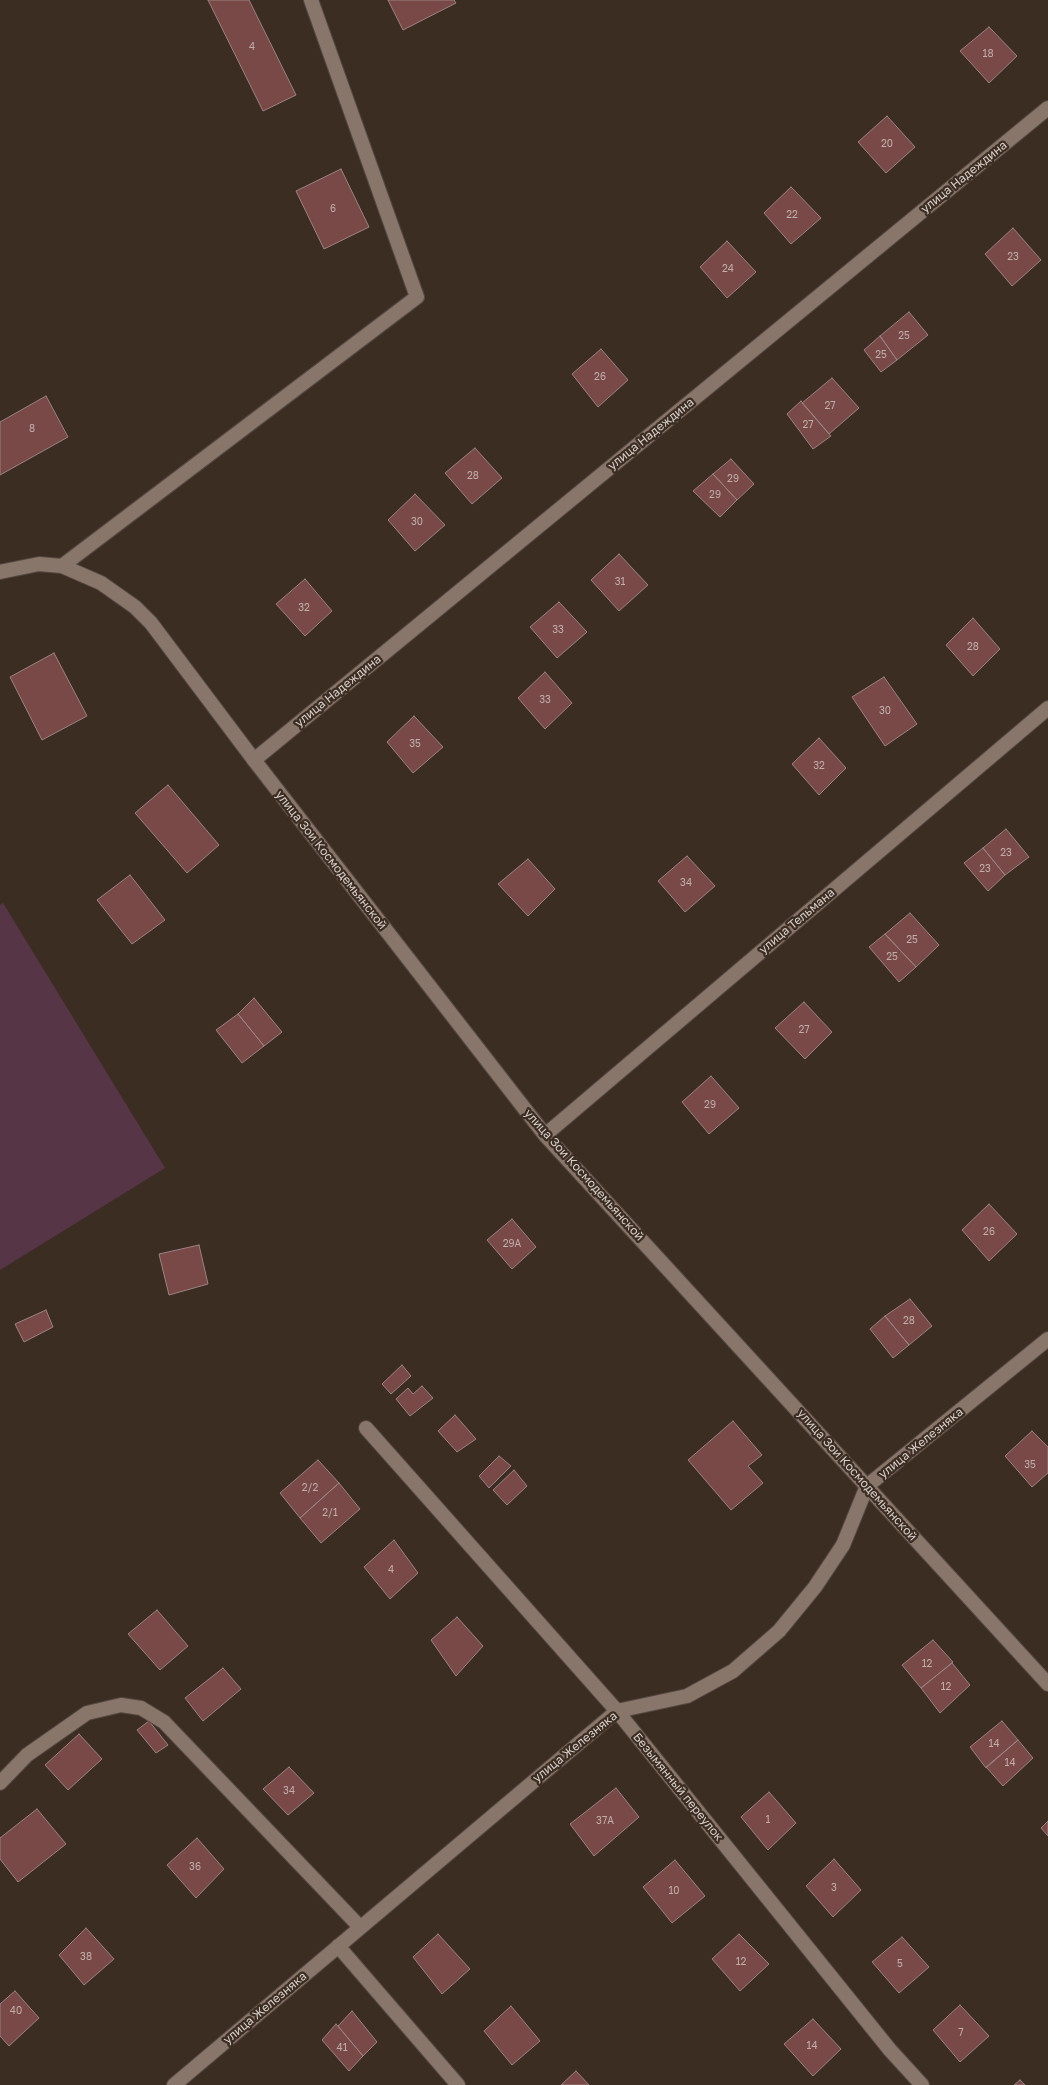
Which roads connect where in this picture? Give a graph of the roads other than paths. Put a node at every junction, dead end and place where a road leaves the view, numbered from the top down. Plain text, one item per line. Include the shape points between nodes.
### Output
1 (311, 0) edge
2 (1048, 108) edge
3 (62, 566) junction
4 (0, 572) edge
5 (1048, 708) edge
6 (254, 760) junction
7 (545, 1135) junction
8 (1048, 1339) edge
9 (366, 1428) dead end
10 (867, 1486) junction
11 (1048, 1684) edge
12 (617, 1711) junction
13 (0, 1783) edge
14 (360, 1927) junction
15 (338, 1946) junction
16 (174, 2085) edge
17 (458, 2085) edge
18 (922, 2085) edge

1 - 3 street via 417,297
2 - 6 street, улица Надеждина
3 - 4 street, улица Зои Космодемьянской via 39,564
3 - 6 street, улица Зои Космодемьянской via 102,583 151,623
5 - 7 street, улица Тельмана
6 - 7 street, улица Зои Космодемьянской
7 - 10 street, улица Зои Космодемьянской
8 - 10 street, улица Железняка
9 - 12 street, Безымянный переулок
10 - 11 street, улица Зои Космодемьянской
10 - 12 street, улица Железняка via 843,1545 815,1587 779,1631 734,1671 687,1696
12 - 14 street, улица Железняка
12 - 18 street, Безымянный переулок via 890,2050
13 - 14 street via 27,1755 87,1712 121,1705 141,1708 164,1722
14 - 15 street, улица Железняка
15 - 16 street, улица Железняка
15 - 17 street

